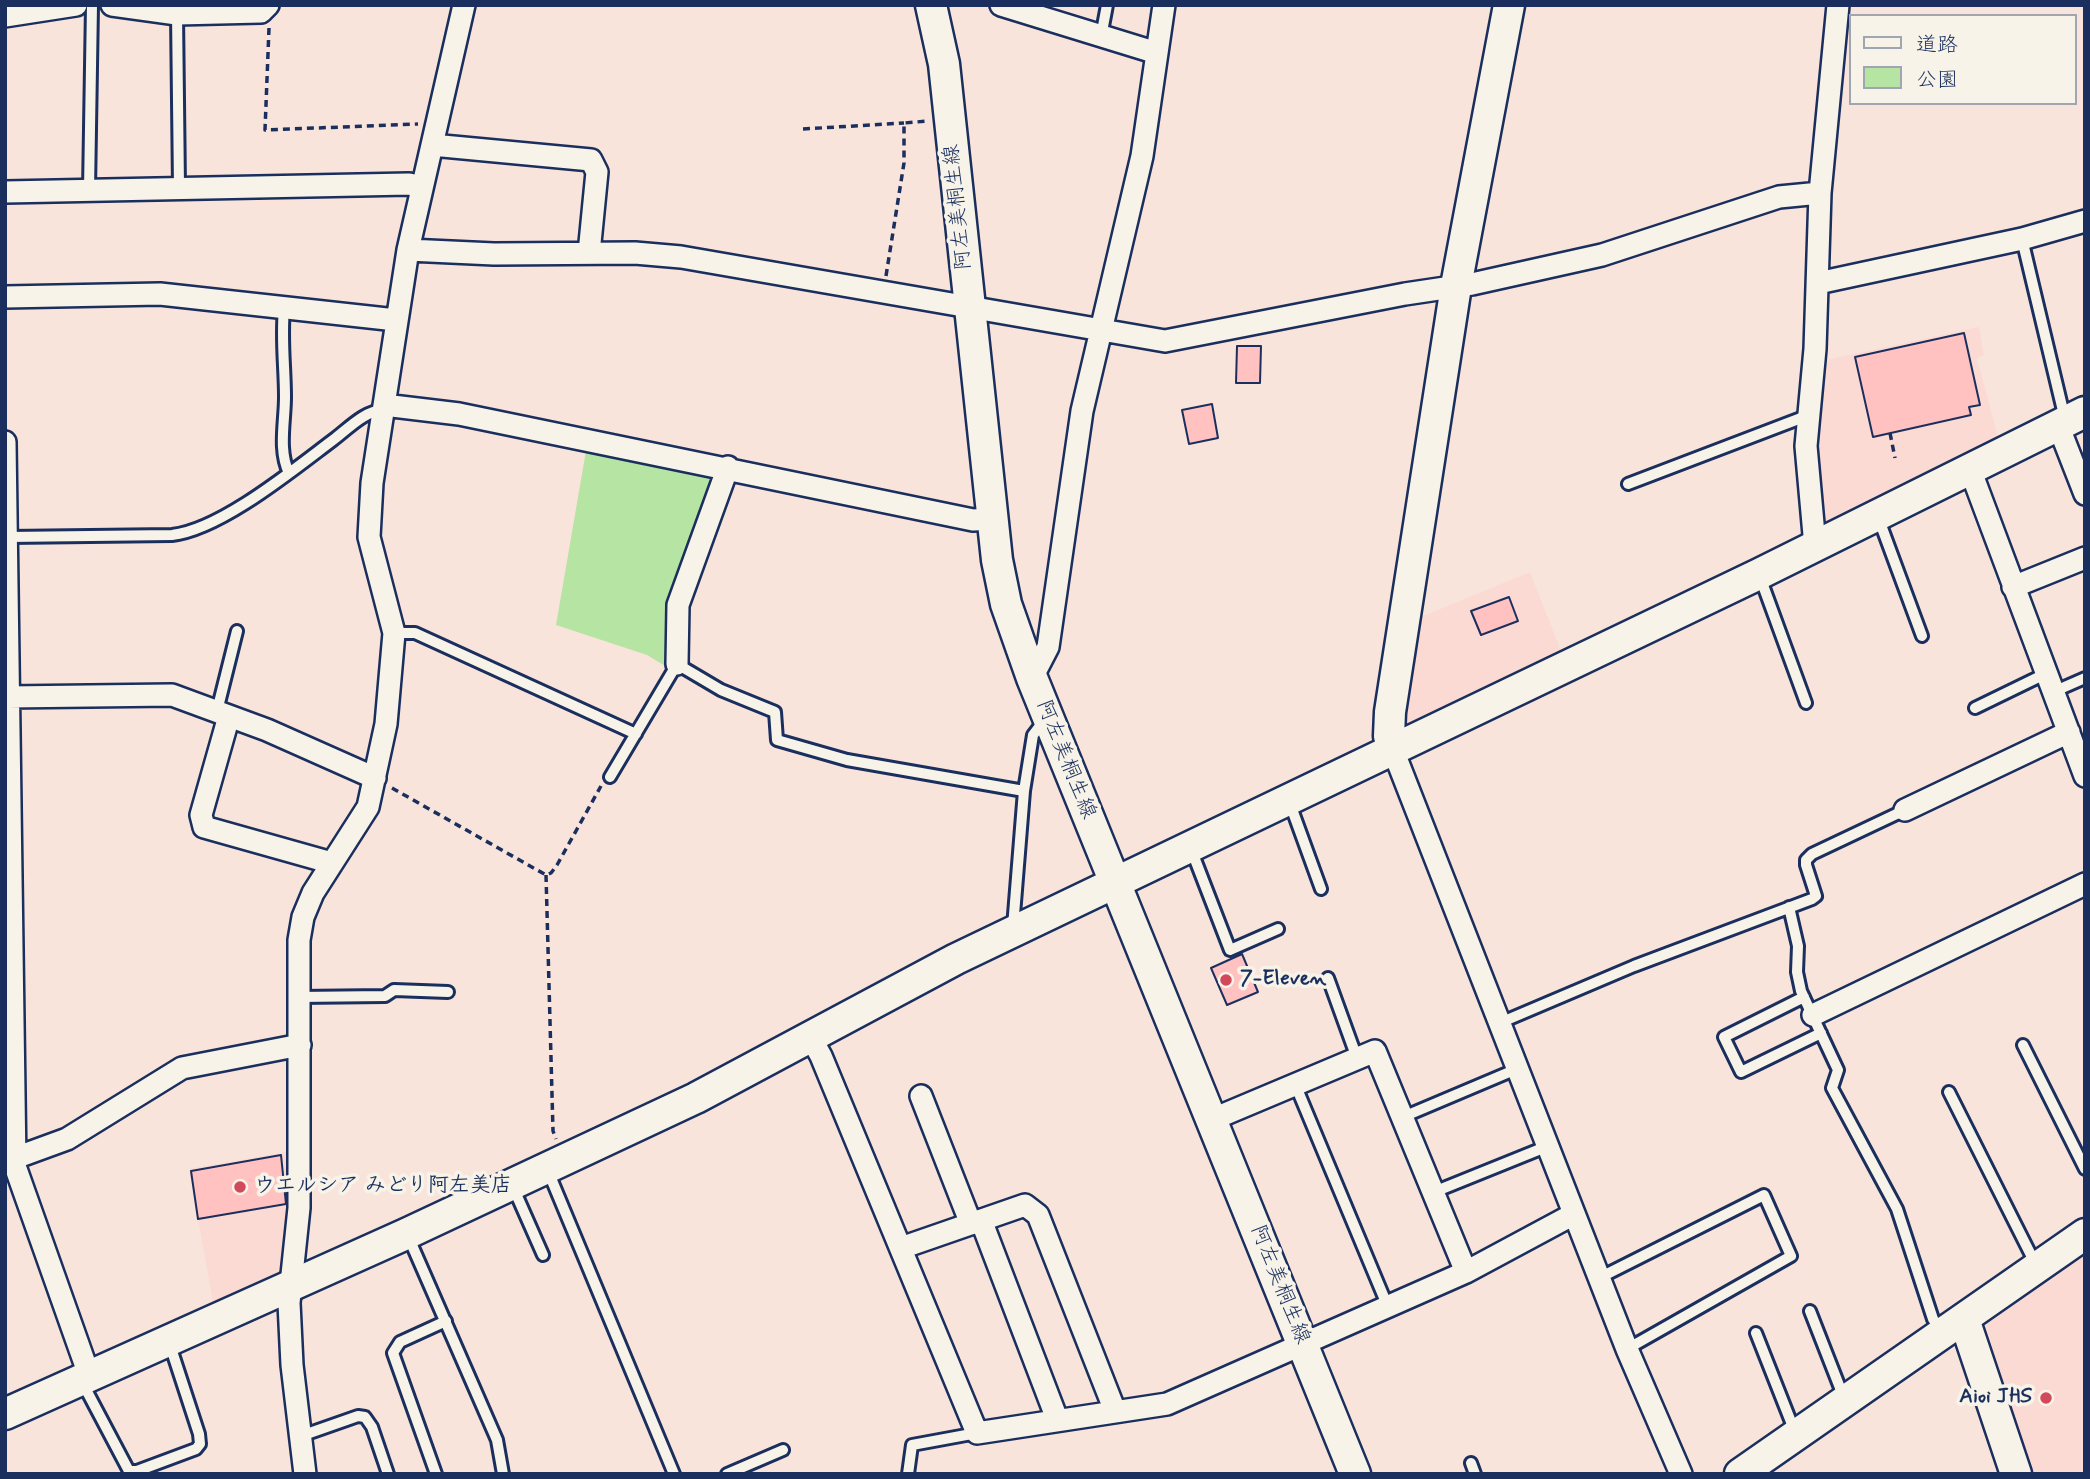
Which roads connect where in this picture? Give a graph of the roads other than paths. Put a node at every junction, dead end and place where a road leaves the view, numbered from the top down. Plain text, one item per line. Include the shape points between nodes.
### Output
1 (76, 5) edge
2 (92, 5) edge
3 (112, 5) edge
4 (464, 5) edge
5 (931, 5) edge
6 (1001, 5) edge
7 (1107, 5) edge
8 (1164, 5) edge
9 (1510, 5) edge
10 (1838, 5) edge
11 (267, 7) edge
12 (191, 11) edge
13 (5, 16) edge
14 (1101, 37) junction
15 (1157, 53) junction
16 (432, 145) junction
17 (179, 187) junction
18 (422, 187) junction
19 (89, 190) junction
20 (5, 192) edge
21 (1820, 193) junction
22 (2085, 221) edge
23 (2022, 239) junction
24 (408, 250) junction
25 (589, 253) junction
26 (1818, 283) junction
27 (1456, 286) junction
28 (5, 297) edge
29 (284, 309) junction
30 (970, 309) junction
31 (396, 320) junction
32 (1101, 330) junction
33 (383, 407) junction
34 (1809, 415) junction
35 (2069, 420) edge
36 (5, 442) edge
37 (728, 467) junction
38 (1970, 469) junction
39 (289, 473) junction
40 (1628, 484) dead end
41 (2085, 495) edge
42 (1876, 515) junction
43 (992, 519) junction
44 (8, 537) junction
45 (1815, 546) junction
46 (2085, 558) edge
47 (1759, 574) junction
48 (2014, 587) junction
49 (237, 631) dead end
50 (394, 633) junction
51 (1923, 636) dead end
52 (677, 664) junction
53 (1031, 678) junction
54 (2085, 678) edge
55 (2050, 682) junction
56 (7, 696) junction
57 (1806, 704) dead end
58 (1975, 708) dead end
59 (223, 714) junction
60 (1048, 717) junction
61 (2069, 732) junction
62 (635, 734) junction
63 (1393, 750) junction
64 (2085, 776) edge
65 (610, 777) road end
66 (375, 778) junction
67 (1024, 791) junction
68 (1288, 799) junction
69 (1905, 810) joint
70 (1190, 846) junction
71 (332, 863) junction
72 (1114, 881) junction
73 (2085, 884) edge
74 (1321, 890) dead end
75 (1790, 907) junction
76 (1278, 929) dead end
77 (1014, 930) junction
78 (1328, 978) dead end
79 (448, 992) dead end
80 (298, 997) junction
81 (1813, 1015) junction
82 (1502, 1022) junction
83 (811, 1038) junction
84 (300, 1045) junction
85 (2023, 1045) dead end
86 (1357, 1058) junction
87 (1519, 1068) junction
88 (1295, 1084) junction
89 (1949, 1092) dead end
90 (921, 1096) dead end
91 (1403, 1117) junction
92 (1211, 1120) junction
93 (1548, 1146) junction
94 (12, 1164) edge
95 (556, 1164) junction
96 (2085, 1169) edge
97 (512, 1185) junction
98 (1434, 1192) junction
99 (1574, 1214) junction
100 (976, 1222) junction
101 (407, 1234) junction
102 (2085, 1234) edge
103 (901, 1248) junction
104 (543, 1255) dead end
105 (2037, 1267) junction
106 (1466, 1272) junction
107 (1599, 1278) junction
108 (292, 1284) junction
109 (1388, 1307) junction
110 (1810, 1311) dead end
111 (446, 1321) junction
112 (1953, 1326) junction
113 (1756, 1333) dead end
114 (168, 1340) junction
115 (1303, 1345) junction
116 (1627, 1349) junction
117 (85, 1377) junction
118 (1845, 1401) junction
119 (1115, 1412) junction
120 (5, 1414) edge
121 (1057, 1419) junction
122 (977, 1433) junction
123 (1796, 1434) junction
124 (301, 1436) junction
125 (783, 1450) dead end
126 (305, 1474) edge
127 (388, 1474) edge
128 (436, 1474) edge
129 (503, 1474) edge
130 (674, 1474) edge
131 (727, 1474) edge
132 (908, 1474) edge
133 (1355, 1474) edge
134 (1681, 1474) edge
135 (1740, 1474) edge
136 (2016, 1474) edge

1 - 13 street
2 - 19 lane
3 - 12 street
4 - 16 street
5 - 30 street, 阿左美桐生線 via 940,36
6 - 14 street
7 - 14 lane
8 - 15 street
9 - 27 street
10 - 21 street
11 - 12 street via 261,12
12 - 17 lane
14 - 15 street
15 - 32 street via 1142,156
16 - 18 street
16 - 25 street via 591,160 597,172
17 - 18 street
17 - 19 street
18 - 24 street
19 - 20 street
21 - 26 street
21 - 27 street via 1779,197 1602,255
22 - 23 street
23 - 26 street
23 - 35 lane
24 - 25 street
24 - 31 street
25 - 30 street via 681,257
26 - 34 street
27 - 32 street via 1178,340 1153,341
27 - 63 street via 1391,712
28 - 29 street via 160,294
29 - 31 street
29 - 39 lane via 283,454
30 - 32 street
30 - 43 street, 阿左美桐生線
31 - 33 street
32 - 53 street via 1082,411 1048,647
33 - 37 street via 459,414
33 - 39 lane
33 - 50 street via 369,537
34 - 40 lane
34 - 45 street via 1806,446
35 - 38 street
35 - 41 street
36 - 44 street
37 - 43 street via 973,520
37 - 52 street via 678,605
38 - 42 street
38 - 48 street
39 - 44 lane via 205,527 183,534
42 - 45 street
42 - 51 lane
43 - 53 street, 阿左美桐生線 via 1006,604
44 - 56 street
45 - 47 street
46 - 48 street
47 - 57 lane
47 - 63 street
48 - 55 street
49 - 59 lane
50 - 62 lane via 415,633
50 - 66 street via 386,724
52 - 62 lane
52 - 67 lane via 721,690 775,712 777,740 790,746
53 - 60 street, 阿左美桐生線
54 - 55 lane
55 - 58 lane
55 - 61 street
56 - 59 street via 172,695
56 - 94 street
59 - 66 street
59 - 71 street via 201,815 204,827
60 - 67 lane via 1033,735
60 - 72 street, 阿左美桐生線
61 - 64 street
61 - 69 street
62 - 65 lane
63 - 68 street
63 - 82 street
66 - 71 street via 368,807
67 - 77 lane
68 - 70 street
68 - 74 lane
69 - 75 lane via 1812,854 1806,865 1815,896
70 - 72 street
70 - 76 lane via 1230,950
71 - 80 street via 303,917
72 - 77 street
72 - 92 street, 阿左美桐生線
73 - 81 street
75 - 81 lane via 1798,946 1797,972
75 - 82 lane
77 - 83 street
78 - 86 lane
79 - 80 lane via 394,990 385,996
80 - 84 street
81 - 81 lane via 1741,1072 1724,1037
81 - 112 lane via 1838,1070 1832,1088 1897,1209 1934,1320
82 - 87 street
83 - 95 street
83 - 103 street
84 - 94 street via 182,1068 67,1139
84 - 108 street via 299,1208
85 - 96 lane
86 - 88 street
86 - 91 street via 1375,1051
87 - 91 lane
87 - 93 street
88 - 92 street
88 - 109 lane
89 - 105 lane
90 - 100 street
91 - 98 street
92 - 115 street, 阿左美桐生線
93 - 98 lane
93 - 99 street
94 - 117 street
95 - 97 street
95 - 130 lane
97 - 101 street
97 - 104 lane
98 - 106 street
99 - 106 street
99 - 107 street
100 - 103 street
100 - 119 street via 1024,1205 1038,1215
100 - 121 street
101 - 108 street
101 - 111 lane
102 - 105 street
103 - 122 street
105 - 112 street
106 - 109 street
107 - 116 street
107 - 116 lane via 1764,1195 1791,1256
108 - 114 street
108 - 124 street via 292,1365
109 - 115 street
110 - 118 lane
111 - 128 lane via 400,1342 393,1353
111 - 129 lane via 497,1440
112 - 118 street
112 - 136 street via 1970,1330
113 - 123 lane
114 - 117 street
114 - 117 lane via 199,1434 200,1444 195,1449 129,1471
115 - 119 street via 1167,1404
115 - 133 street, 阿左美桐生線
116 - 134 street
117 - 120 street
118 - 123 street
119 - 121 street
121 - 122 street
122 - 132 lane via 912,1445
123 - 135 street
124 - 126 street
124 - 127 lane via 365,1417
125 - 131 lane

